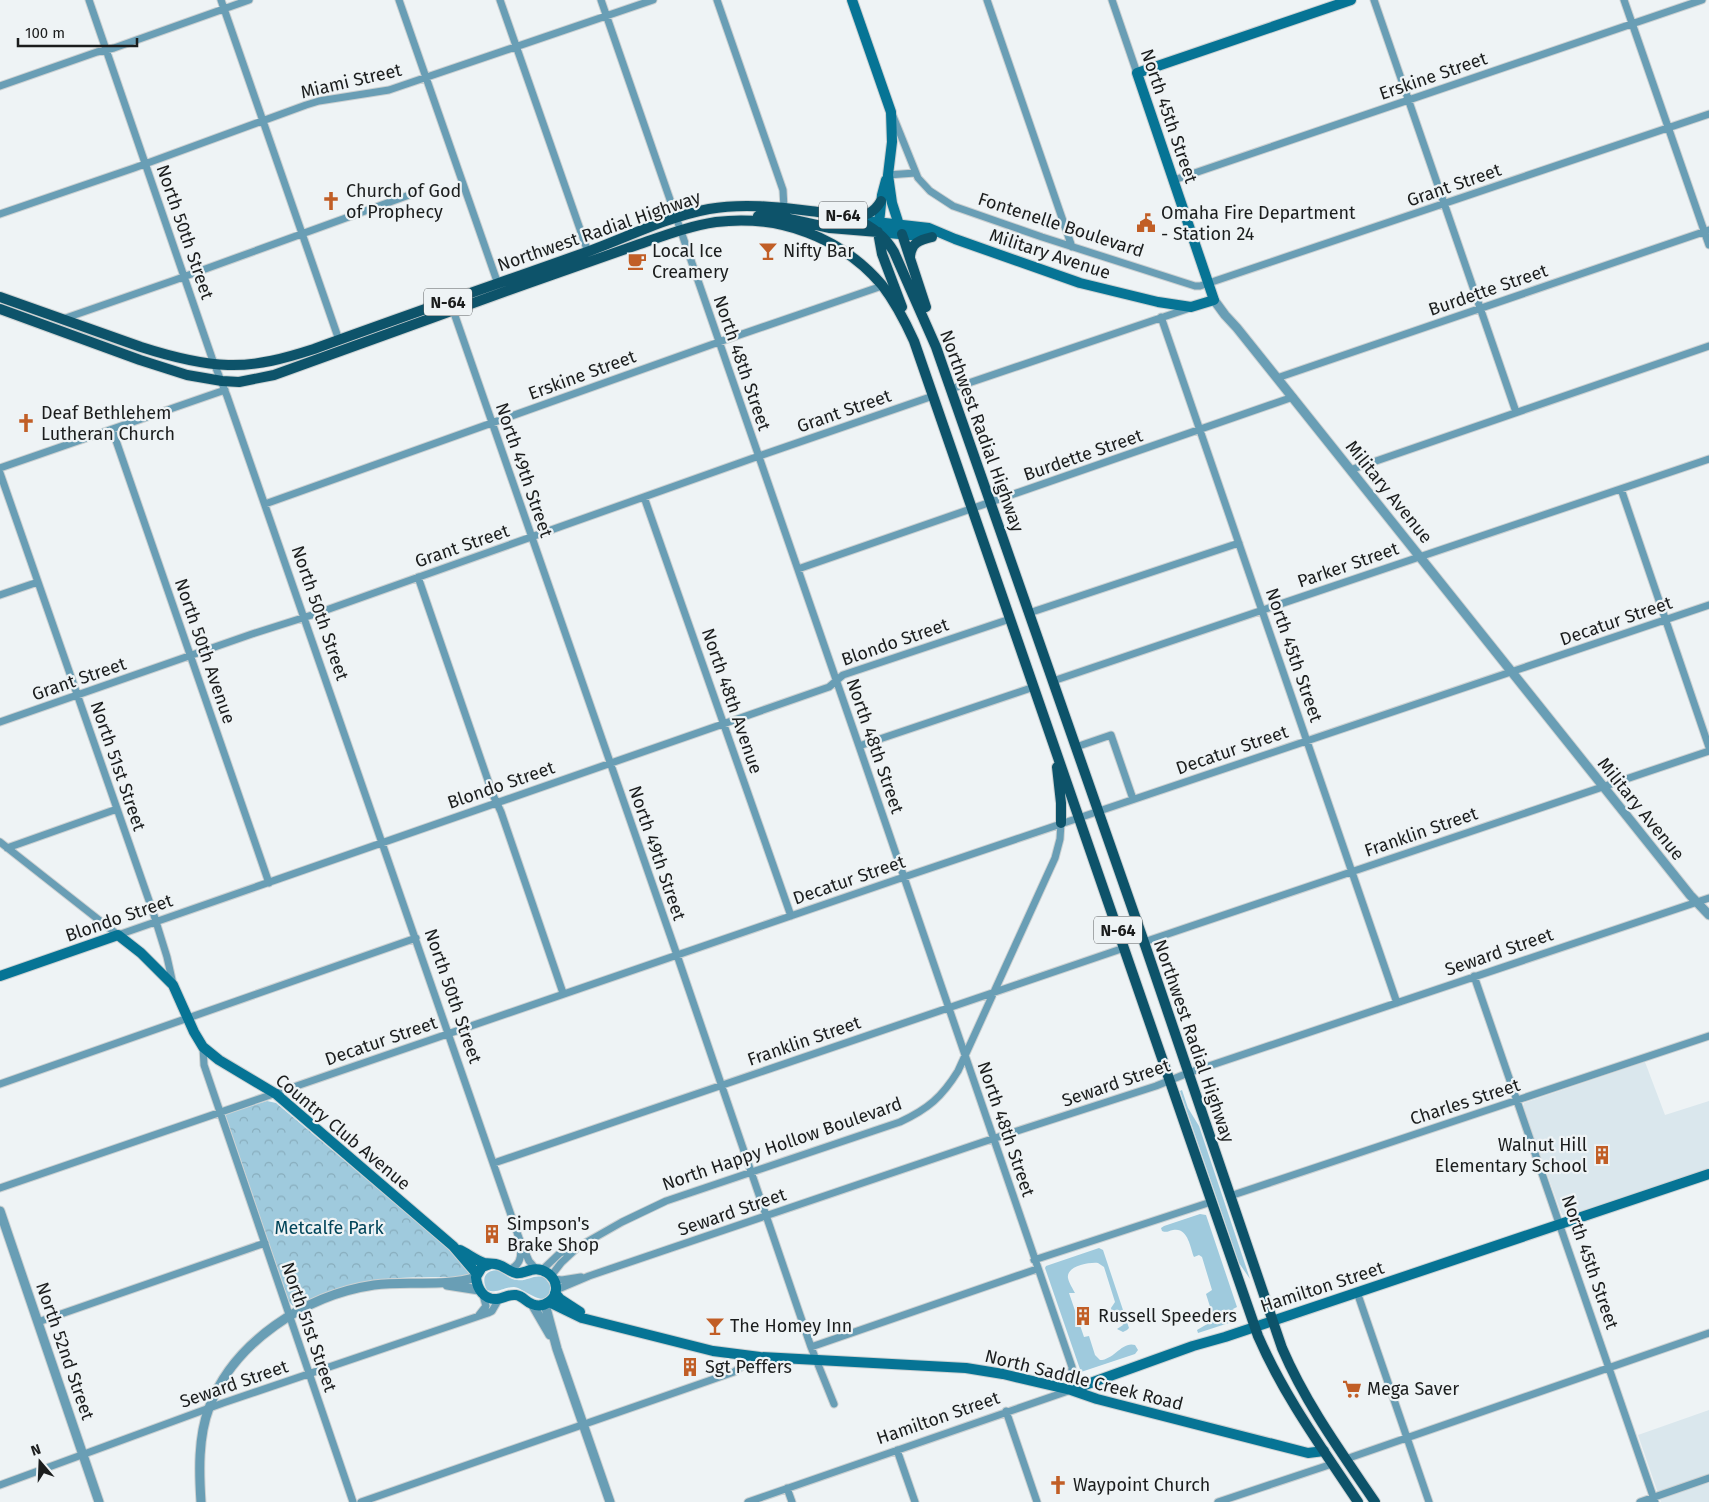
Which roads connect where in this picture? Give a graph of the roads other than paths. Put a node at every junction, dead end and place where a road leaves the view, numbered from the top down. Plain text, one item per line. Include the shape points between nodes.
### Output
1 (89, 0) edge
2 (222, 0) edge
3 (249, 0) edge
4 (399, 0) edge
5 (500, 0) edge
6 (601, 0) edge
7 (653, 0) edge
8 (717, 0) edge
9 (852, 0) edge
10 (987, 0) edge
11 (1112, 0) edge
12 (1351, 0) edge
13 (1374, 0) edge
14 (1624, 0) edge
15 (1702, 0) edge
16 (224, 9) junction
17 (606, 16) junction
18 (1633, 24) junction
19 (516, 46) junction
20 (106, 50) junction
21 (1137, 73) junction
22 (426, 77) junction
23 (0, 86) edge
24 (1409, 100) junction
25 (891, 112) junction
26 (1709, 114) edge
27 (263, 121) junction
28 (1669, 128) junction
29 (145, 164) junction
30 (915, 173) junction
31 (888, 175) junction
32 (1174, 180) junction
33 (412, 194) dead end
34 (881, 201) junction
35 (1445, 204) junction
36 (784, 208) junction
37 (0, 214) edge
38 (845, 215) junction
39 (676, 218) junction
40 (733, 221) junction
41 (879, 228) junction
42 (680, 230) junction
43 (900, 230) junction
44 (1707, 230) edge
45 (302, 234) junction
46 (932, 237) junction
47 (955, 239) junction
48 (1709, 244) edge
49 (1072, 247) junction
50 (588, 252) junction
51 (910, 258) junction
52 (184, 276) junction
53 (498, 284) junction
54 (1208, 284) junction
55 (882, 286) junction
56 (0, 296) edge
57 (1214, 300) junction
58 (1191, 308) junction
59 (1481, 308) junction
60 (0, 309) edge
61 (453, 310) junction
62 (1161, 317) junction
63 (63, 319) junction
64 (339, 340) junction
65 (914, 341) junction
66 (719, 342) junction
67 (1709, 346) edge
68 (936, 347) junction
69 (214, 364) junction
70 (1277, 378) junction
71 (224, 386) junction
72 (952, 389) junction
73 (933, 396) junction
74 (1292, 397) junction
75 (1516, 412) junction
76 (492, 423) junction
77 (112, 429) junction
78 (1200, 430) junction
79 (759, 456) junction
80 (1709, 459) edge
81 (0, 468) edge
82 (1350, 470) junction
83 (0, 473) edge
84 (1621, 489) junction
85 (644, 497) junction
86 (991, 503) junction
87 (265, 504) junction
88 (972, 509) junction
89 (532, 537) junction
90 (1239, 543) junction
91 (1420, 557) junction
92 (798, 569) junction
93 (418, 577) junction
94 (38, 582) junction
95 (0, 595) edge
96 (1709, 605) edge
97 (1262, 610) junction
98 (1029, 613) junction
99 (304, 617) junction
100 (1010, 619) junction
101 (1667, 619) junction
102 (191, 656) junction
103 (1511, 672) junction
104 (837, 681) junction
105 (1053, 681) junction
106 (1034, 688) junction
107 (77, 695) junction
108 (0, 722) edge
109 (724, 724) junction
110 (1307, 741) junction
111 (1054, 744) junction
112 (859, 746) junction
113 (1076, 747) junction
114 (1709, 747) edge
115 (1709, 751) edge
116 (610, 764) junction
117 (1603, 786) junction
118 (1132, 799) junction
119 (497, 803) junction
120 (117, 809) junction
121 (1098, 811) junction
122 (1079, 817) junction
123 (1061, 823) junction
124 (0, 842) edge
125 (383, 843) junction
126 (7, 848) junction
127 (1352, 871) junction
128 (904, 877) junction
129 (269, 883) junction
130 (1709, 898) edge
131 (1696, 902) junction
132 (1709, 915) edge
133 (791, 916) junction
134 (156, 922) junction
135 (118, 935) junction
136 (416, 938) junction
137 (1144, 942) junction
138 (1124, 948) junction
139 (677, 955) junction
140 (0, 976) edge
141 (1474, 976) junction
142 (173, 985) junction
143 (994, 992) junction
144 (563, 994) junction
145 (1397, 1003) junction
146 (948, 1007) junction
147 (188, 1018) junction
148 (449, 1033) junction
149 (1709, 1036) edge
150 (203, 1047) junction
151 (965, 1055) junction
152 (1188, 1073) junction
153 (1170, 1081) junction
154 (0, 1084) edge
155 (721, 1085) junction
156 (276, 1094) junction
157 (1517, 1100) junction
158 (220, 1112) junction
159 (994, 1139) junction
160 (494, 1163) junction
161 (751, 1171) junction
162 (1709, 1174) edge
163 (0, 1188) edge
164 (1230, 1196) junction
165 (1211, 1202) junction
166 (0, 1211) edge
167 (766, 1216) junction
168 (1560, 1225) junction
169 (519, 1238) junction
170 (265, 1243) junction
171 (452, 1246) junction
172 (578, 1247) junction
173 (1034, 1260) junction
174 (490, 1264) junction
175 (1037, 1269) junction
176 (508, 1270) junction
177 (538, 1270) junction
178 (476, 1276) junction
179 (589, 1276) junction
180 (552, 1277) junction
181 (432, 1283) junction
182 (556, 1291) junction
183 (481, 1292) junction
184 (1357, 1292) junction
185 (499, 1298) junction
186 (548, 1303) junction
187 (532, 1304) junction
188 (479, 1315) junction
189 (290, 1317) junction
190 (1272, 1320) junction
191 (597, 1321) junction
192 (38, 1322) junction
193 (1254, 1326) junction
194 (1709, 1333) edge
195 (811, 1347) junction
196 (557, 1349) junction
197 (750, 1356) junction
198 (816, 1359) junction
199 (1609, 1368) junction
200 (310, 1374) junction
201 (1071, 1390) junction
202 (834, 1404) dead end
203 (208, 1409) junction
204 (1006, 1411) junction
205 (583, 1425) junction
206 (1407, 1437) junction
207 (897, 1450) junction
208 (1324, 1451) junction
209 (83, 1455) junction
210 (1346, 1459) junction
211 (1332, 1464) junction
212 (1709, 1478) edge
213 (0, 1485) edge
214 (787, 1488) junction
215 (1654, 1500) edge
216 (99, 1502) edge
217 (201, 1502) edge
218 (353, 1502) edge
219 (361, 1502) edge
220 (610, 1502) edge
221 (748, 1502) edge
222 (792, 1502) edge
223 (914, 1502) edge
224 (1037, 1502) edge
225 (1218, 1502) edge
226 (1358, 1502) edge
227 (1375, 1502) edge
228 (1430, 1502) edge
229 (1640, 1502) edge

1 - 20 street, North 50th Street
2 - 16 street
3 - 16 street
4 - 22 street
5 - 19 street
6 - 17 street, North 48th Street
7 - 17 street, Miami Street
8 - 36 street via 783,190
9 - 25 main road, Fontenelle Boulevard
10 - 49 street
11 - 21 street, North 45th Street
12 - 21 main road
13 - 24 street
14 - 18 street
15 - 18 street, Erskine Street
16 - 20 street
16 - 27 street
17 - 19 street, Miami Street
17 - 39 street, North 48th Street
18 - 24 street, Erskine Street
18 - 28 street
19 - 22 street, Miami Street
19 - 50 street
20 - 23 street
20 - 29 street, North 50th Street
21 - 32 main road, North 45th Street
22 - 27 street, Miami Street via 377,92 319,101
22 - 53 street
24 - 32 street, Erskine Street
24 - 35 street
25 - 30 street, Fontenelle Boulevard
25 - 31 main road, Fontenelle Boulevard
26 - 28 street, Grant Street
27 - 29 street, Miami Street
27 - 45 street
28 - 35 street, Grant Street
28 - 44 street
29 - 37 street, Miami Street
29 - 52 street, North 50th Street
30 - 31 street
30 - 49 street, Fontenelle Boulevard via 930,191 953,206
31 - 34 main road
31 - 43 main road
32 - 54 main road, North 45th Street
33 - 45 street
34 - 38 main road via 869,214
34 - 41 main road
35 - 54 street, Grant Street
35 - 59 street
36 - 38 main road, Northwest Radial Highway / N-64
36 - 39 main road, Northwest Radial Highway / N-64 via 727,207
38 - 41 main road, Northwest Radial Highway / N-64
39 - 42 street, North 48th Street
39 - 50 main road, Northwest Radial Highway / N-64
40 - 41 main road via 767,215 830,228
40 - 42 main road, Northwest Radial Highway / N-64
40 - 55 main road, Northwest Radial Highway / N-64 via 780,224 808,232 849,254
41 - 43 main road, Military Avenue
41 - 65 main road via 882,254
41 - 68 main road, Northwest Radial Highway / N-64 via 900,263
42 - 61 main road, Northwest Radial Highway / N-64
42 - 66 street, North 48th Street
43 - 46 main road, Military Avenue
43 - 47 main road, Military Avenue via 929,228
43 - 51 main road
44 - 48 street
44 - 59 street, Burdette Street
45 - 52 street
45 - 64 street
46 - 47 main road, Military Avenue
46 - 51 main road via 914,245
47 - 58 main road, Military Avenue via 1080,282
49 - 54 street, Fontenelle Boulevard via 1195,286
50 - 53 main road, Northwest Radial Highway / N-64
51 - 68 main road
52 - 63 street
52 - 69 street, North 50th Street
53 - 64 main road, Northwest Radial Highway / N-64
54 - 57 main road, North 45th Street
55 - 65 main road, Northwest Radial Highway / N-64
55 - 66 street, Erskine Street
56 - 63 main road, Northwest Radial Highway / N-64
57 - 58 main road, Military Avenue
57 - 70 street, Military Avenue
58 - 62 street
59 - 70 street, Burdette Street
59 - 75 street
60 - 71 main road, Northwest Radial Highway / N-64 via 166,369
61 - 71 main road, Northwest Radial Highway / N-64 via 274,375
61 - 76 street, North 49th Street
62 - 72 street
62 - 78 street, North 45th Street
63 - 69 main road, Northwest Radial Highway / N-64 via 141,347
64 - 69 main road, Northwest Radial Highway / N-64 via 267,362
65 - 73 main road, Northwest Radial Highway / N-64
66 - 76 street, Erskine Street
66 - 79 street, North 48th Street
67 - 75 street
68 - 72 main road, Northwest Radial Highway / N-64
69 - 71 street, North 50th Street
70 - 74 street, Military Avenue
71 - 77 street
71 - 87 street, North 50th Street
72 - 86 main road, Northwest Radial Highway / N-64
73 - 79 street, Grant Street
73 - 88 main road, Northwest Radial Highway / N-64
74 - 78 street, Burdette Street
74 - 82 street, Military Avenue
75 - 82 street
76 - 87 street, Erskine Street
76 - 89 street, North 49th Street
77 - 81 street
77 - 102 street, North 50th Avenue
78 - 86 street, Burdette Street
78 - 90 street, North 45th Street
79 - 85 street, Grant Street
79 - 92 street, North 48th Street
80 - 84 street, Parker Street
82 - 91 street, Military Avenue
83 - 94 street, North 51st Street
84 - 91 street, Parker Street
84 - 101 street
85 - 89 street, Grant Street
85 - 109 street, North 48th Avenue
86 - 88 street, Burdette Street
86 - 98 main road, Northwest Radial Highway / N-64
87 - 99 street, North 50th Street
88 - 92 street, Burdette Street
88 - 100 main road, Northwest Radial Highway / N-64
89 - 93 street, Grant Street
89 - 116 street, North 49th Street
90 - 97 street, North 45th Street
90 - 98 street
91 - 97 street, Parker Street
91 - 103 street, Military Avenue
92 - 104 street, North 48th Street
93 - 99 street, Grant Street
93 - 119 street
94 - 95 street
94 - 107 street, North 51st Street
96 - 101 street, Decatur Street
97 - 105 street, Parker Street
97 - 110 street, North 45th Street
98 - 105 main road, Northwest Radial Highway / N-64
99 - 102 street, Grant Street
99 - 125 street, North 50th Street
100 - 104 street, Blondo Street via 843,675
100 - 106 main road, Northwest Radial Highway / N-64
101 - 103 street, Decatur Street
101 - 114 street
102 - 107 street, Grant Street
102 - 129 street, North 50th Avenue
103 - 110 street, Decatur Street
103 - 117 street, Military Avenue
104 - 109 street, Blondo Street via 829,688
104 - 112 street, North 48th Street
105 - 113 main road, Northwest Radial Highway / N-64
106 - 111 main road, Northwest Radial Highway / N-64
106 - 112 street
107 - 108 street, Grant Street
107 - 120 street, North 51st Street
109 - 116 street, Blondo Street
109 - 133 street, North 48th Avenue
110 - 118 street, Decatur Street
110 - 127 street, North 45th Street
111 - 122 main road, Northwest Radial Highway / N-64
111 - 123 main road
112 - 128 street, North 48th Street
113 - 118 street via 1110,735
113 - 121 main road, Northwest Radial Highway / N-64
115 - 117 street, Franklin Street
116 - 119 street, Blondo Street
116 - 139 street, North 49th Street
117 - 127 street, Franklin Street
117 - 131 street, Military Avenue
118 - 121 street, Decatur Street
119 - 125 street, Blondo Street
119 - 144 street
120 - 126 street
120 - 134 street, North 51st Street
121 - 122 street, Decatur Street
121 - 137 main road, Northwest Radial Highway / N-64
122 - 123 street, Decatur Street
122 - 138 main road, Northwest Radial Highway / N-64
123 - 128 street, Decatur Street
123 - 143 street, North Happy Hollow Boulevard via 1055,858
124 - 126 street, Country Club Avenue
125 - 129 street, Blondo Street
125 - 136 street, North 50th Street
126 - 135 street, Country Club Avenue
127 - 137 street, Franklin Street
127 - 145 street, North 45th Street
128 - 133 street, Decatur Street
128 - 146 street, North 48th Street
129 - 134 street, Blondo Street
130 - 131 street, Seward Street
131 - 132 street, Military Avenue
131 - 141 street, Seward Street
133 - 139 street, Decatur Street
134 - 135 street, Blondo Street
134 - 142 street, North 51st Street
135 - 140 main road, Blondo Street
135 - 142 main road, Country Club Avenue
136 - 147 street
136 - 148 street, North 50th Street
137 - 152 main road, Northwest Radial Highway / N-64
138 - 143 street, Franklin Street
138 - 153 main road, Northwest Radial Highway / N-64
139 - 144 street, Decatur Street
139 - 155 street, North 49th Street
141 - 145 street, Seward Street
141 - 157 street, North 45th Street
142 - 147 main road, Country Club Avenue
143 - 146 street, Franklin Street
143 - 151 street, North Happy Hollow Boulevard
144 - 148 street, Decatur Street
145 - 152 street, Seward Street
146 - 151 street, North 48th Street
146 - 155 street, Franklin Street
147 - 150 main road, Country Club Avenue
147 - 154 street
148 - 156 street, Decatur Street
148 - 160 street, North 50th Street
149 - 157 street, Charles Street
150 - 156 main road, Country Club Avenue
150 - 158 street, North 51st Street via 204,1065
151 - 159 street, North 48th Street
151 - 161 street, North Happy Hollow Boulevard via 944,1092 915,1115
152 - 153 street, Seward Street
152 - 164 main road, Northwest Radial Highway / N-64
153 - 159 street, Seward Street
153 - 165 main road, Northwest Radial Highway / N-64
155 - 160 street, Franklin Street
155 - 161 street, North 49th Street
156 - 158 street, Decatur Street
156 - 171 main road, Country Club Avenue
157 - 164 street, Charles Street
157 - 168 street, North 45th Street
158 - 163 street, Decatur Street
158 - 170 street, North 51st Street
159 - 167 street, Seward Street
159 - 173 street, North 48th Street
160 - 169 street, North 50th Street
161 - 167 street, North 49th Street
161 - 172 street, North Happy Hollow Boulevard via 650,1208
162 - 168 main road, Hamilton Street
164 - 190 main road, Northwest Radial Highway / N-64
165 - 173 street
165 - 193 main road, Northwest Radial Highway / N-64
166 - 192 street, North 52nd Street
167 - 179 street, Seward Street
167 - 195 street, North 49th Street
168 - 184 main road, Hamilton Street
168 - 199 street, North 45th Street
169 - 176 street, North 50th Street via 520,1261
169 - 177 street, North 50th Street via 529,1260
170 - 189 street, North 51st Street
170 - 192 street
171 - 174 main road, Country Club Avenue
171 - 178 main road, Country Club Avenue
172 - 177 street, North Happy Hollow Boulevard via 560,1253
172 - 180 street, North Happy Hollow Boulevard
173 - 175 street, North 48th Street
174 - 176 main road, Country Club Avenue
174 - 178 main road via 482,1267
175 - 195 street
175 - 201 street, North 48th Street via 1072,1367
176 - 177 main road, Country Club Avenue via 521,1273
177 - 180 main road
178 - 181 street
178 - 183 main road
179 - 180 street, Seward Street via 562,1280
179 - 182 street, Seward Street
180 - 182 main road
181 - 183 street
181 - 189 street via 386,1283 363,1287 328,1298
182 - 186 main road
182 - 191 main road, North Saddle Creek Road via 566,1303
183 - 185 main road via 492,1299
183 - 188 street via 486,1306
184 - 190 main road, Hamilton Street
184 - 206 street
185 - 187 main road via 519,1295
185 - 188 street, Seward Street via 492,1310
186 - 187 main road
186 - 191 main road, North Saddle Creek Road via 576,1316
186 - 196 street via 546,1308
187 - 196 street
188 - 200 street, Seward Street
189 - 200 street, North 51st Street
189 - 203 street via 239,1357 219,1385
190 - 193 main road, Hamilton Street
190 - 210 main road, Northwest Radial Highway / N-64 via 1291,1369
191 - 197 main road, North Saddle Creek Road via 713,1351
192 - 209 street, North 52nd Street
193 - 201 main road, Hamilton Street
193 - 208 main road, Northwest Radial Highway / N-64 via 1276,1375
194 - 199 street
195 - 198 street, North 49th Street
196 - 205 street
197 - 198 main road, North Saddle Creek Road
197 - 205 street via 734,1372
198 - 201 main road, North Saddle Creek Road via 966,1368
198 - 202 street, North 49th Street
199 - 206 street
199 - 215 street, North 45th Street
200 - 203 street, Seward Street
200 - 218 street, North 51st Street
201 - 204 street, Hamilton Street
201 - 208 main road, North Saddle Creek Road via 1308,1453
203 - 209 street, Seward Street
203 - 217 street via 200,1464
204 - 207 street, Hamilton Street
204 - 224 street
205 - 219 street
205 - 220 street
206 - 210 street
206 - 228 street
207 - 214 street, Hamilton Street
207 - 223 street
208 - 211 main road, Northwest Radial Highway / N-64
209 - 213 street, Seward Street
209 - 216 street, North 52nd Street
210 - 227 main road, Northwest Radial Highway / N-64
211 - 225 street
211 - 226 main road, Northwest Radial Highway / N-64
212 - 215 street
214 - 221 street, Hamilton Street
214 - 222 street
215 - 229 street

